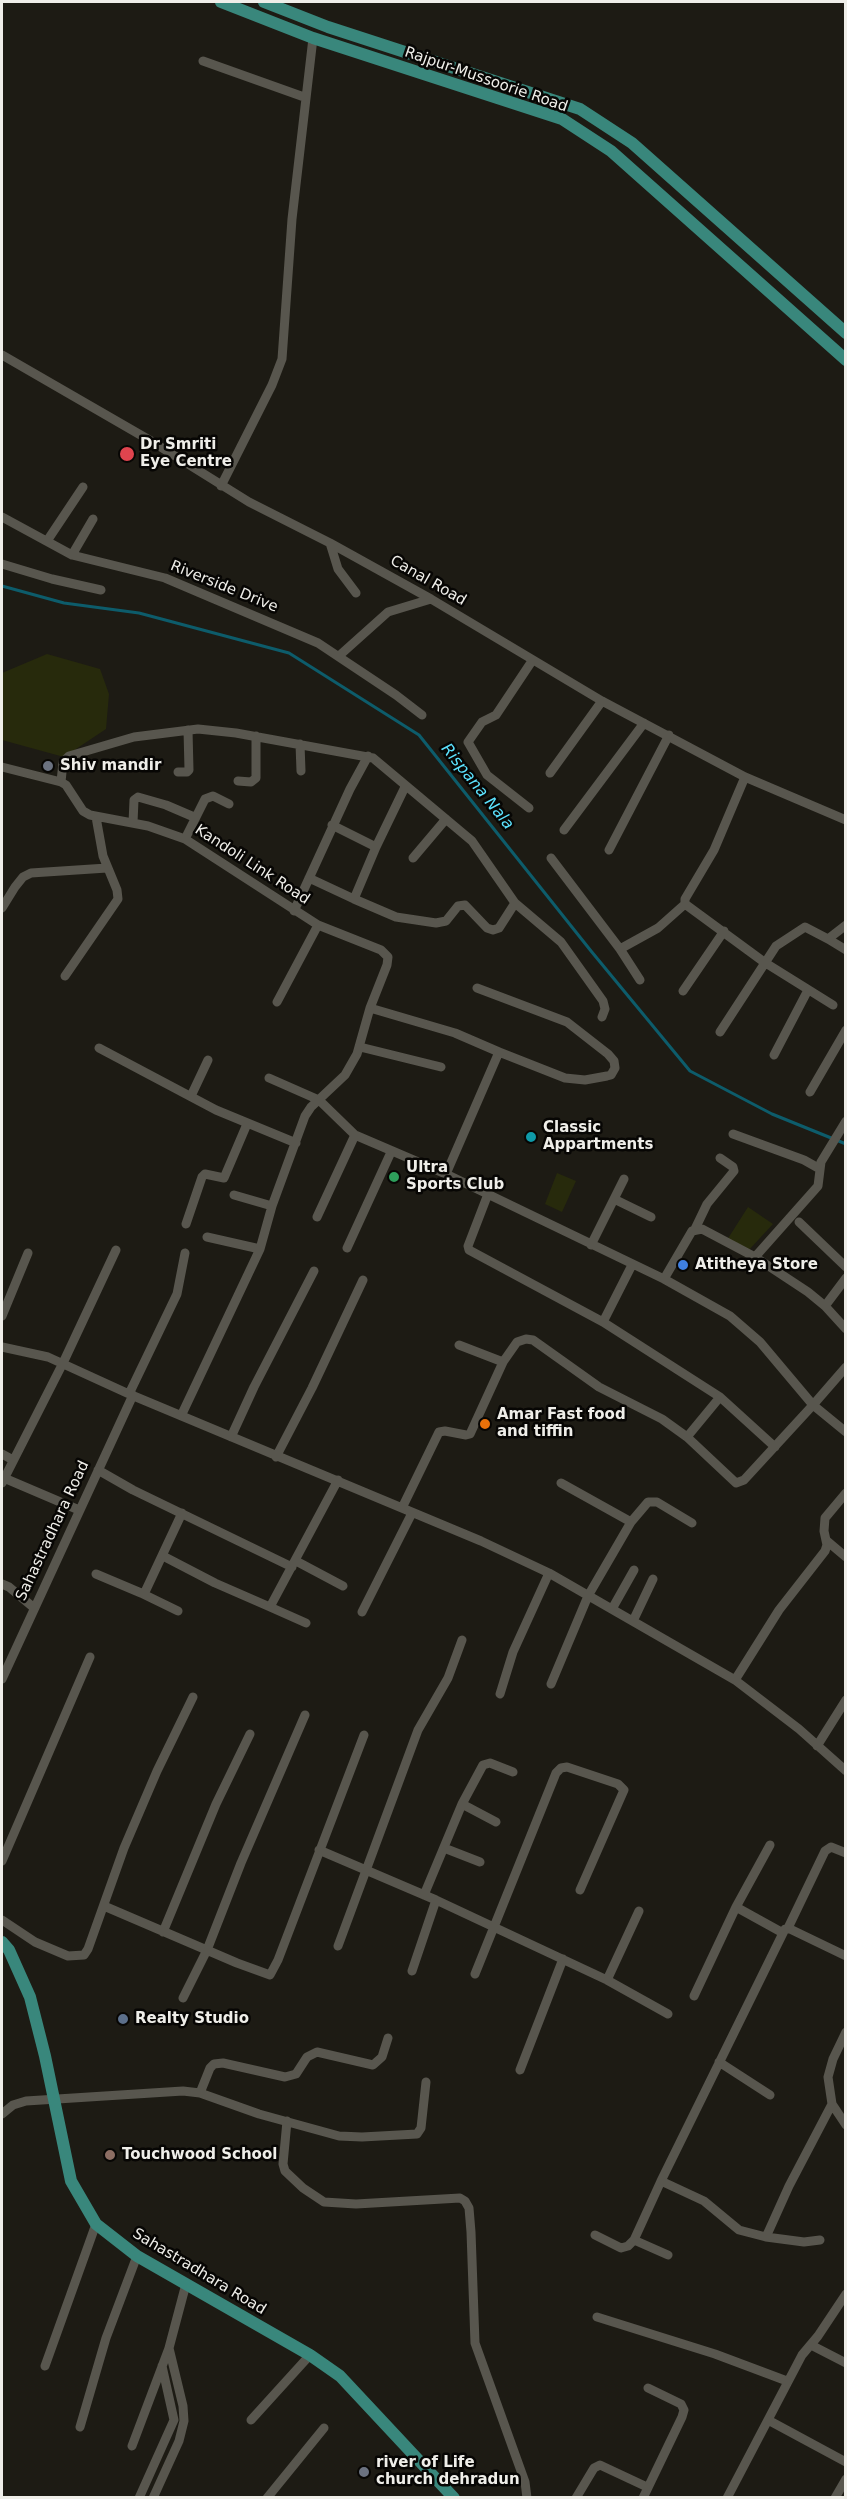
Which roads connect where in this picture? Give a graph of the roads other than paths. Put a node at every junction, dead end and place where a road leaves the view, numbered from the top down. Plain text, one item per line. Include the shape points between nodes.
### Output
1 (220, 2) edge
2 (264, 2) edge
3 (313, 38) junction
4 (202, 61) dead end
5 (304, 97) junction
6 (846, 333) edge
7 (2, 356) edge
8 (846, 360) edge
9 (221, 486) junction
10 (83, 487) dead end
11 (2, 517) edge
12 (93, 519) dead end
13 (47, 541) junction
14 (330, 543) junction
15 (72, 555) junction
16 (2, 564) edge
17 (101, 590) dead end
18 (356, 593) dead end
19 (431, 599) junction
20 (339, 655) junction
21 (532, 661) junction
22 (602, 701) junction
23 (422, 715) dead end
24 (644, 723) junction
25 (188, 730) junction
26 (669, 735) junction
27 (256, 736) junction
28 (300, 744) junction
29 (369, 756) junction
30 (3, 768) edge
31 (300, 771) dead end
32 (178, 772) dead end
33 (550, 773) dead end
34 (745, 777) junction
35 (238, 781) dead end
36 (61, 782) junction
37 (405, 787) junction
38 (229, 804) dead end
39 (529, 808) dead end
40 (96, 817) junction
41 (194, 817) junction
42 (446, 819) junction
43 (846, 820) edge
44 (133, 823) junction
45 (332, 825) junction
46 (564, 830) dead end
47 (185, 839) junction
48 (376, 847) junction
49 (609, 850) dead end
50 (413, 858) dead end
51 (551, 858) dead end
52 (107, 868) junction
53 (309, 878) junction
54 (354, 899) junction
55 (515, 903) junction
56 (685, 904) junction
57 (2, 908) edge
58 (294, 911) junction
59 (846, 925) edge
60 (318, 926) junction
61 (724, 932) junction
62 (828, 939) junction
63 (620, 949) junction
64 (846, 950) edge
65 (764, 962) junction
66 (65, 976) dead end
67 (640, 980) dead end
68 (477, 988) dead end
69 (808, 990) junction
70 (683, 991) dead end
71 (277, 1002) dead end
72 (833, 1005) dead end
73 (370, 1008) junction
74 (602, 1017) dead end
75 (846, 1030) edge
76 (720, 1032) dead end
77 (360, 1047) junction
78 (99, 1048) dead end
79 (499, 1052) junction
80 (774, 1055) dead end
81 (208, 1060) dead end
82 (441, 1067) dead end
83 (269, 1078) dead end
84 (810, 1092) dead end
85 (191, 1096) junction
86 (319, 1100) junction
87 (846, 1121) edge
88 (247, 1124) junction
89 (733, 1134) dead end
90 (355, 1135) junction
91 (296, 1143) junction
92 (391, 1152) junction
93 (720, 1158) dead end
94 (821, 1165) junction
95 (446, 1174) junction
96 (624, 1179) dead end
97 (488, 1194) junction
98 (234, 1195) dead end
99 (614, 1199) junction
100 (272, 1206) junction
101 (316, 1217) dead end
102 (651, 1217) dead end
103 (799, 1222) dead end
104 (186, 1224) dead end
105 (695, 1229) junction
106 (207, 1237) dead end
107 (591, 1245) junction
108 (347, 1248) dead end
109 (260, 1249) junction
110 (116, 1250) dead end
111 (28, 1253) dead end
112 (185, 1253) dead end
113 (755, 1257) junction
114 (632, 1265) junction
115 (846, 1267) edge
116 (314, 1271) dead end
117 (846, 1278) edge
118 (664, 1279) junction
119 (363, 1280) dead end
120 (825, 1306) junction
121 (2, 1316) edge
122 (603, 1322) junction
123 (846, 1329) edge
124 (459, 1345) dead end
125 (2, 1347) edge
126 (503, 1362) junction
127 (63, 1363) junction
128 (846, 1367) edge
129 (131, 1395) junction
130 (720, 1397) junction
131 (813, 1405) junction
132 (181, 1416) junction
133 (846, 1432) edge
134 (231, 1437) junction
135 (687, 1437) junction
136 (775, 1447) junction
137 (2, 1454) edge
138 (276, 1456) junction
139 (13, 1460) junction
140 (98, 1470) junction
141 (3, 1480) edge
142 (338, 1480) junction
143 (561, 1484) dead end
144 (846, 1493) edge
145 (402, 1508) junction
146 (79, 1510) junction
147 (412, 1513) junction
148 (182, 1514) junction
149 (631, 1522) junction
150 (692, 1523) dead end
151 (827, 1541) junction
152 (163, 1556) junction
153 (846, 1557) edge
154 (294, 1564) junction
155 (634, 1570) dead end
156 (549, 1573) junction
157 (96, 1574) dead end
158 (653, 1579) dead end
159 (2, 1584) edge
160 (343, 1586) dead end
161 (141, 1593) junction
162 (588, 1596) junction
163 (33, 1607) junction
164 (270, 1607) junction
165 (612, 1609) junction
166 (178, 1611) dead end
167 (362, 1612) dead end
168 (633, 1621) junction
169 (306, 1623) dead end
170 (462, 1640) dead end
171 (90, 1657) dead end
172 (2, 1679) edge
173 (735, 1680) junction
174 (551, 1684) dead end
175 (500, 1694) dead end
176 (193, 1697) dead end
177 (846, 1700) edge
178 (305, 1715) dead end
179 (250, 1734) dead end
180 (364, 1735) dead end
181 (818, 1746) junction
182 (513, 1772) dead end
183 (846, 1772) edge
184 (462, 1804) junction
185 (496, 1822) dead end
186 (770, 1845) dead end
187 (444, 1848) junction
188 (319, 1850) junction
189 (846, 1853) edge
190 (2, 1861) edge
191 (480, 1862) dead end
192 (367, 1870) junction
193 (580, 1890) dead end
194 (424, 1895) junction
195 (436, 1900) junction
196 (104, 1906) junction
197 (736, 1907) junction
198 (639, 1911) dead end
199 (2, 1920) edge
200 (492, 1926) junction
201 (785, 1930) junction
202 (163, 1932) junction
203 (2, 1942) edge
204 (338, 1946) dead end
205 (207, 1950) junction
206 (846, 1956) edge
207 (563, 1959) junction
208 (412, 1971) dead end
209 (475, 1974) dead end
210 (607, 1980) junction
211 (694, 1996) dead end
212 (183, 1998) dead end
213 (668, 2014) dead end
214 (846, 2032) edge
215 (388, 2038) dead end
216 (719, 2062) junction
217 (520, 2070) dead end
218 (426, 2082) dead end
219 (200, 2094) junction
220 (770, 2095) dead end
221 (53, 2098) junction
222 (832, 2104) junction
223 (2, 2114) edge
224 (287, 2121) junction
225 (846, 2125) edge
226 (662, 2181) junction
227 (96, 2224) junction
228 (595, 2235) dead end
229 (766, 2237) junction
230 (634, 2240) junction
231 (820, 2240) dead end
232 (668, 2255) dead end
233 (137, 2256) junction
234 (186, 2284) junction
235 (846, 2294) edge
236 (597, 2317) dead end
237 (811, 2344) junction
238 (169, 2348) junction
239 (310, 2355) junction
240 (846, 2363) edge
241 (45, 2366) dead end
242 (162, 2366) junction
243 (787, 2381) junction
244 (648, 2388) dead end
245 (251, 2420) dead end
246 (768, 2420) junction
247 (80, 2427) dead end
248 (324, 2428) dead end
249 (132, 2446) dead end
250 (846, 2462) edge
251 (846, 2479) edge
252 (647, 2487) junction
253 (448, 2496) edge
254 (140, 2498) edge
255 (153, 2498) edge
256 (267, 2498) edge
257 (527, 2498) edge
258 (576, 2498) edge
259 (643, 2498) edge
260 (727, 2498) edge
261 (835, 2498) edge

1 - 3 main road, Rajpur-Mussoorie Road
2 - 6 main road, Rajpur-Mussoorie Road via 328,27 580,109 632,143
3 - 5 street
3 - 8 main road, Rajpur-Mussoorie Road via 562,119 611,151
4 - 5 street
5 - 9 street via 282,359
7 - 9 street, Canal Road
9 - 14 street, Canal Road
10 - 13 street
11 - 13 street, Riverside Drive
12 - 15 street
13 - 15 street, Riverside Drive
14 - 18 street via 338,569
14 - 19 street, Canal Road
15 - 20 street, Riverside Drive via 165,578 291,630
16 - 17 street
19 - 20 street via 388,612
19 - 21 street, Canal Road
20 - 23 street, Riverside Drive
21 - 22 street, Canal Road
21 - 39 street via 496,716 483,722 468,742 487,775
22 - 24 street, Canal Road
22 - 33 street
24 - 26 street, Canal Road
24 - 46 street
25 - 27 street
25 - 32 street via 189,770
25 - 36 street via 134,737 69,756 63,762
26 - 34 street, Canal Road
26 - 49 street
27 - 28 street
27 - 35 street via 256,778 251,782
28 - 29 street
28 - 31 street
29 - 37 street
29 - 45 street
30 - 36 street
34 - 43 street, Canal Road
34 - 56 street via 711,857
36 - 40 street via 83,811
37 - 42 street
37 - 48 street
38 - 41 street via 209,796
40 - 44 street, Kandoli Link Road
40 - 52 street
41 - 44 street via 138,797 134,800
41 - 47 street
42 - 50 street
42 - 55 street via 472,841
44 - 47 street, Kandoli Link Road
45 - 48 street
45 - 53 street
47 - 58 street, Kandoli Link Road
48 - 54 street
51 - 63 street
52 - 57 street via 31,873 23,877
52 - 66 street via 118,899
53 - 54 street
53 - 58 street
54 - 55 street via 396,917 436,923 444,923 458,906 465,905 493,930 499,928
55 - 74 street via 561,942 603,1001
56 - 61 street
56 - 63 street via 658,928
58 - 60 street, Kandoli Link Road
59 - 62 street
60 - 71 street
60 - 73 street, Kandoli Link Road via 381,950 388,957
61 - 65 street
61 - 70 street
62 - 64 street
62 - 65 street via 802,928 776,946
63 - 67 street
65 - 69 street
65 - 76 street
68 - 79 street via 567,1022 616,1065 609,1076 565,1078
69 - 72 street
69 - 80 street
73 - 77 street
73 - 79 street via 455,1033
75 - 84 street
77 - 82 street
77 - 86 street via 345,1075
78 - 85 street
79 - 95 street
81 - 85 street
83 - 86 street
85 - 88 street
86 - 90 street
86 - 91 street via 305,1116
87 - 94 street
88 - 91 street
88 - 104 street via 224,1178 205,1174 202,1177
89 - 94 street
90 - 92 street
90 - 101 street
91 - 100 street
92 - 95 street
92 - 108 street
93 - 105 street via 734,1171 707,1204
94 - 113 street via 816,1189
95 - 97 street
96 - 99 street
97 - 107 street
97 - 122 street via 469,1250
98 - 100 street
99 - 102 street
99 - 107 street
100 - 109 street
103 - 115 street
105 - 113 street
105 - 118 street
106 - 109 street
107 - 114 street
109 - 132 street
110 - 127 street
111 - 121 street
112 - 129 street, Sahastradhara Road via 177,1294
113 - 120 street
114 - 118 street
114 - 122 street
116 - 134 street
117 - 120 street
118 - 131 street via 747,1330
119 - 138 street
120 - 123 street
122 - 130 street
124 - 126 street
125 - 127 street
126 - 135 street via 518,1342 533,1340 599,1387 648,1411
126 - 145 street via 471,1432 439,1432
127 - 129 street
127 - 139 street
128 - 131 street
129 - 132 street
129 - 140 street, Sahastradhara Road
130 - 135 street
130 - 136 street
131 - 133 street
131 - 136 street
132 - 134 street
134 - 138 street
135 - 136 street via 736,1483 744,1480
137 - 139 street
138 - 142 street
139 - 141 street
140 - 146 street, Sahastradhara Road
140 - 148 street
141 - 146 street
142 - 145 street
142 - 154 street
143 - 149 street
144 - 151 street via 825,1518
145 - 147 street
146 - 163 street, Sahastradhara Road
147 - 156 street
147 - 167 street
148 - 152 street
148 - 154 street
149 - 150 street via 651,1501
149 - 162 street
151 - 153 street
151 - 173 street via 825,1551 779,1610
152 - 161 street via 146,1591
152 - 164 street
154 - 160 street
154 - 164 street
155 - 165 street
156 - 162 street
156 - 175 street via 513,1652
157 - 161 street
158 - 168 street
159 - 163 street
161 - 166 street
162 - 165 street
162 - 174 street
163 - 172 street, Sahastradhara Road
164 - 169 street
165 - 168 street
168 - 173 street
170 - 192 street via 448,1678 418,1730
171 - 190 street
173 - 181 street
176 - 196 street via 124,1848
177 - 181 street
178 - 205 street
179 - 202 street via 216,1803
180 - 188 street
181 - 183 street
182 - 184 street via 483,1764
184 - 185 street
184 - 187 street
186 - 197 street
187 - 191 street
187 - 194 street
188 - 192 street
188 - 205 street via 272,1974 266,1976
189 - 201 street via 831,1847 825,1851
192 - 194 street
192 - 204 street
193 - 200 street via 624,1790 618,1784 567,1767 556,1773
194 - 195 street
195 - 200 street
195 - 208 street
196 - 199 street via 88,1949 84,1955 74,1957 36,1942
196 - 202 street
197 - 201 street
197 - 211 street
198 - 210 street
200 - 207 street
200 - 209 street
201 - 206 street
201 - 216 street
202 - 205 street
203 - 221 main road, Sahastradhara Road via 30,1997
205 - 212 street
207 - 210 street
207 - 217 street
210 - 213 street
214 - 222 street via 828,2077
215 - 219 street via 382,2057 374,2065 317,2052 307,2057 296,2074 285,2077 214,2064
216 - 220 street
216 - 226 street
218 - 224 street via 417,2134 347,2137
219 - 221 street via 162,2090
219 - 224 street
221 - 223 street via 20,2103
221 - 227 main road, Sahastradhara Road via 71,2181
222 - 225 street
222 - 229 street
224 - 257 street via 285,2171 324,2202 460,2198 465,2201 471,2232 475,2343 525,2481
226 - 229 street via 704,2201 739,2230
226 - 230 street
227 - 233 main road, Sahastradhara Road
227 - 241 street
228 - 230 street via 621,2248
229 - 231 street
230 - 232 street
233 - 234 main road, Sahastradhara Road
233 - 247 street via 106,2338
234 - 238 street
234 - 239 main road, Sahastradhara Road
235 - 237 street
236 - 243 street
237 - 240 street
237 - 243 street
238 - 242 street
238 - 255 street via 184,2421
239 - 245 street
239 - 253 main road, Sahastradhara Road via 340,2376
242 - 249 street
242 - 254 street via 174,2420
243 - 246 street
244 - 252 street via 681,2404 684,2410
246 - 250 street
246 - 260 street
248 - 256 street
251 - 261 street
252 - 258 street via 600,2464
252 - 259 street

